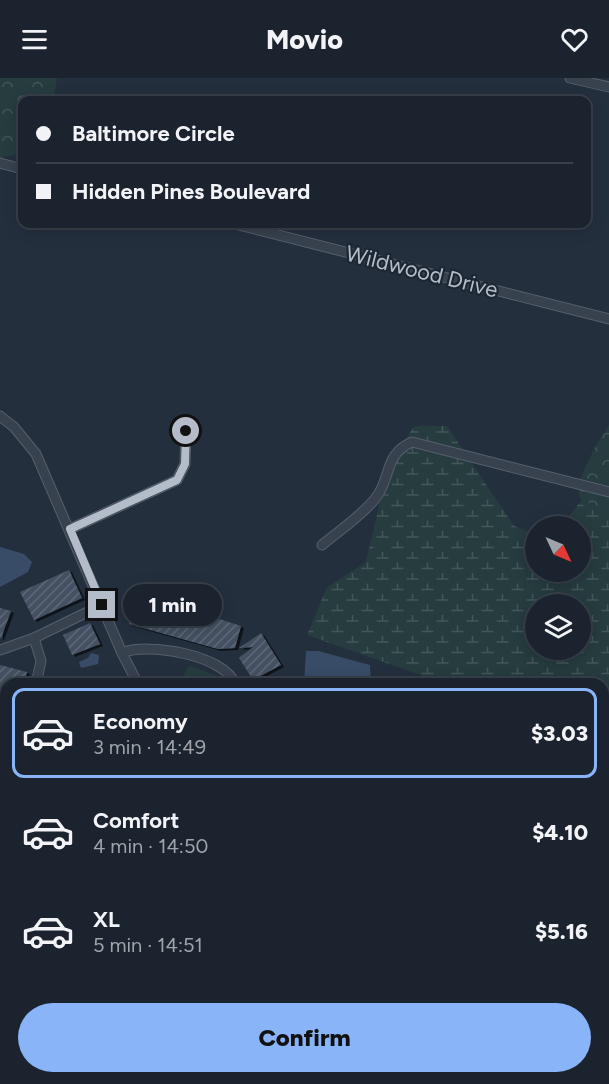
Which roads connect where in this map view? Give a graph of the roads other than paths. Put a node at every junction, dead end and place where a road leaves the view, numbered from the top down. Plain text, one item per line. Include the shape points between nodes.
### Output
1 (570, 78) edge
2 (609, 87) edge
3 (0, 163) edge
4 (18, 168) edge
5 (251, 228) edge
6 (609, 319) edge
7 (0, 416) edge
8 (186, 431) dead end
9 (609, 492) edge
10 (70, 529) junction
11 (322, 545) dead end
12 (102, 605) junction
13 (34, 638) junction
14 (0, 650) edge
15 (122, 653) junction
16 (37, 678) edge
17 (135, 678) edge
18 (231, 678) edge

1 - 2 street
3 - 4 street
5 - 6 street, Wildwood Drive
7 - 10 street via 36,454
8 - 10 street via 185,464 177,480
9 - 11 street via 412,442 395,453 378,496
10 - 12 street
12 - 13 street
12 - 15 street
13 - 14 street
13 - 16 street via 41,661
15 - 17 street
15 - 18 street via 149,647 215,663

